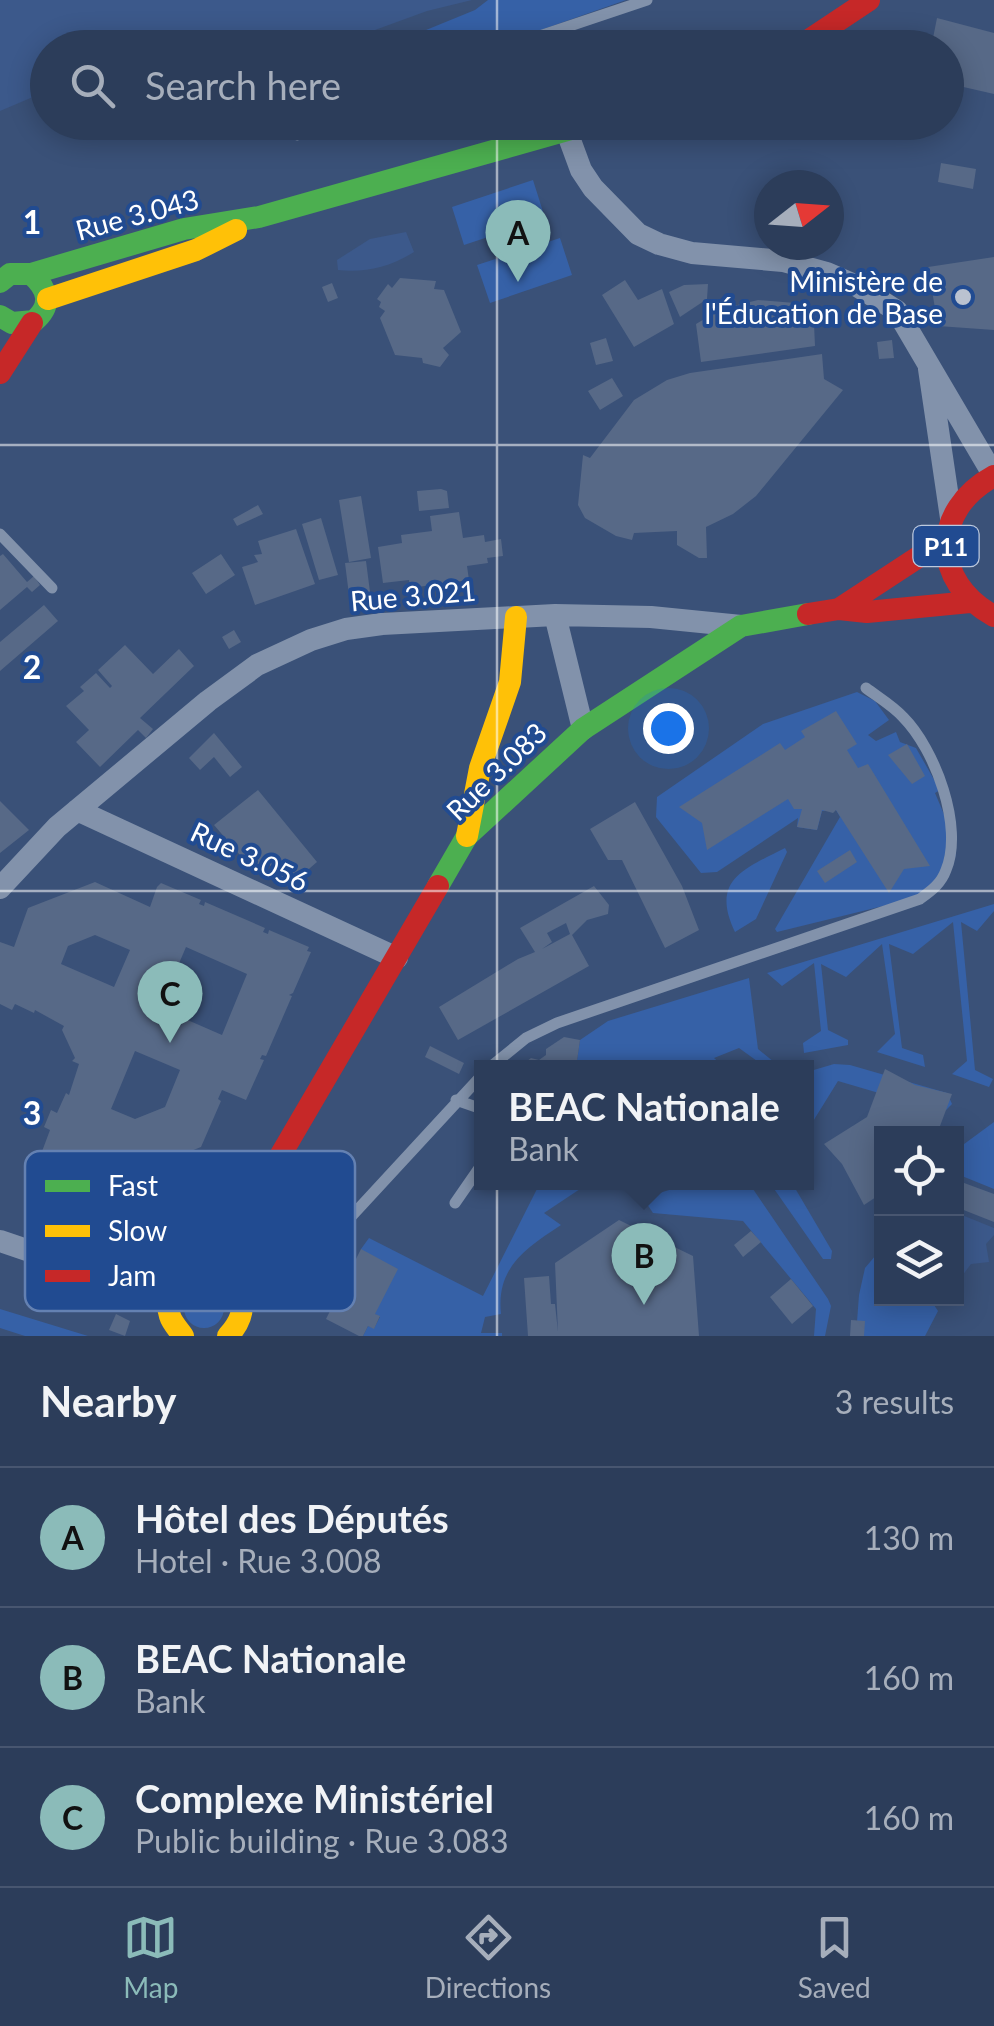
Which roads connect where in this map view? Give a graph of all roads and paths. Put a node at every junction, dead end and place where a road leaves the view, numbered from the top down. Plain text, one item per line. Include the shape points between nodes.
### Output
1 (648, 0) edge
2 (869, 0) edge
3 (558, 30) edge
4 (824, 30) edge
5 (538, 140) edge
6 (570, 140) edge
7 (259, 218) junction
8 (31, 274) junction
9 (1, 280) edge
10 (48, 299) junction
11 (2, 318) edge
12 (32, 324) junction
13 (928, 361) junction
14 (3, 369) edge
15 (994, 476) edge
16 (948, 528) junction
17 (0, 534) edge
18 (52, 588) dead end
19 (970, 602) junction
20 (839, 610) junction
21 (556, 615) junction
22 (994, 616) edge
23 (516, 617) junction
24 (741, 626) junction
25 (866, 688) dead end
26 (583, 729) junction
27 (77, 810) junction
28 (468, 836) junction
29 (0, 888) edge
30 (396, 958) junction
31 (498, 1060) edge
32 (474, 1083) edge
33 (456, 1100) junction
34 (474, 1106) edge
35 (283, 1151) edge
36 (474, 1176) edge
37 (455, 1203) dead end
38 (355, 1212) edge
39 (0, 1240) edge
40 (25, 1249) edge
41 (169, 1311) edge
42 (235, 1327) edge
43 (180, 1335) edge
44 (258, 1336) edge

1 - 3 lane
2 - 4 main road
5 - 7 main road, Rue 3.043
6 - 13 street via 593,188 638,234 692,252 783,261 842,280 897,311
7 - 8 main road, Rue 3.043 via 184,228
7 - 10 main road, Rue 3.043 via 196,250
8 - 9 main road, Rue 3.043
8 - 10 main road
10 - 12 main road
11 - 12 main road
11 - 14 main road
12 - 14 main road
13 - 15 street
13 - 16 street
15 - 16 main road, P11 via 970,490
16 - 19 main road, P11 via 946,562
16 - 20 main road
17 - 18 lane
19 - 20 main road, Rue 3.083
19 - 22 main road, P11
20 - 24 main road, Rue 3.083
21 - 23 street, Rue 3.021
21 - 24 street, Rue 3.021
21 - 26 street
23 - 27 street, Rue 3.021 via 382,624 311,640 245,674
23 - 28 main road via 510,682 480,768
24 - 26 main road, Rue 3.083
25 - 31 lane via 904,717 931,756 954,838 936,888 557,1023
26 - 28 main road, Rue 3.083
27 - 29 street, Rue 3.021
27 - 30 street, Rue 3.056
28 - 30 main road, Rue 3.083
30 - 35 main road, Rue 3.083
32 - 33 lane
33 - 34 lane
33 - 38 lane
36 - 37 lane
39 - 40 street
41 - 43 main road
42 - 44 main road

